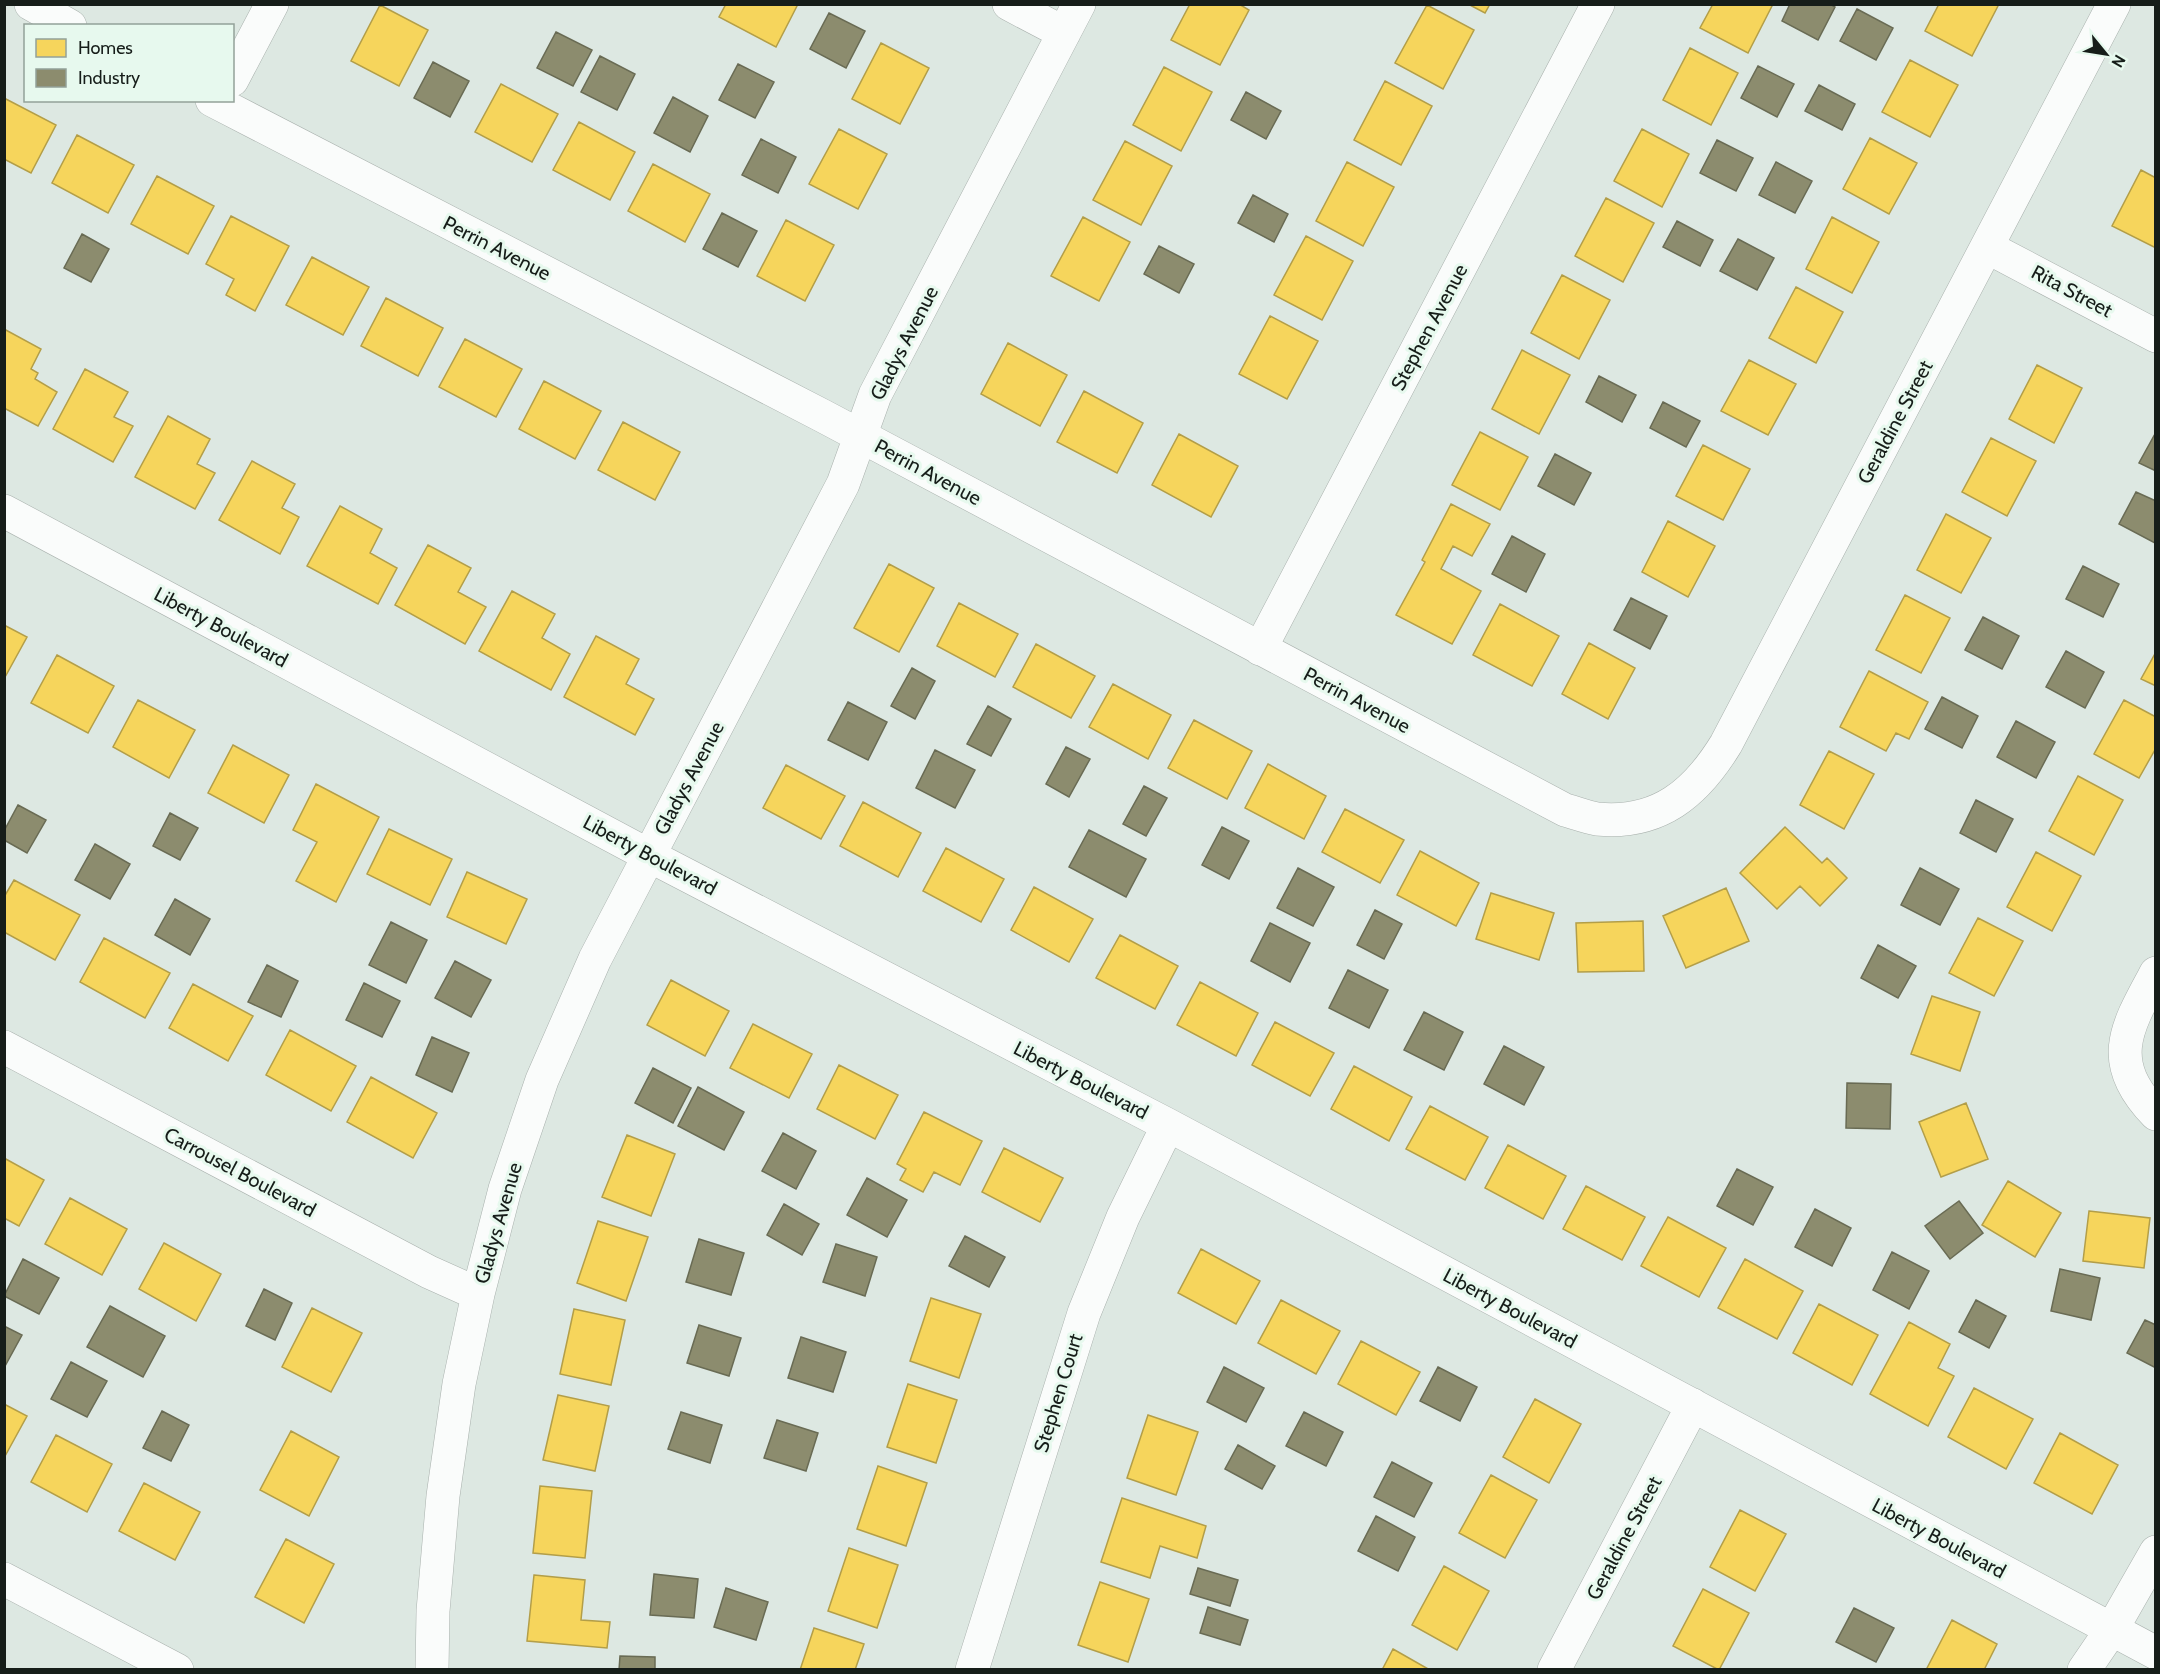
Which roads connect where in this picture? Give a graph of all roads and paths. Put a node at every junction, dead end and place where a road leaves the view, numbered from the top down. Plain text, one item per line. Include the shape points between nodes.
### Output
1 (30, 4) edge
2 (272, 4) edge
3 (1009, 4) edge
4 (1079, 4) edge
5 (1598, 4) edge
6 (2114, 4) edge
7 (66, 24) edge
8 (1064, 33) junction
9 (234, 73) edge
10 (232, 102) edge
11 (1987, 246) junction
12 (2156, 336) edge
13 (861, 436) junction
14 (4, 511) edge
15 (1260, 649) junction
16 (1649, 813) joint
17 (648, 855) junction
18 (2156, 973) edge
19 (4, 1047) edge
20 (2156, 1114) edge
21 (1168, 1125) junction
22 (478, 1294) junction
23 (1694, 1405) junction
24 (2156, 1552) edge
25 (4, 1579) edge
26 (2112, 1629) junction
27 (2156, 1653) edge
28 (177, 1670) edge
29 (432, 1670) edge
30 (972, 1670) edge
31 (1554, 1670) edge
32 (2084, 1670) edge

1 - 7 street
2 - 9 street
3 - 8 street
4 - 8 street, Gladys Avenue
5 - 15 street, Stephen Avenue
6 - 11 street, Geraldine Street
8 - 13 street, Gladys Avenue via 875,395
10 - 13 street, Perrin Avenue
11 - 12 street, Rita Street
11 - 16 street, Geraldine Street via 1713,766 1673,804
13 - 15 street, Perrin Avenue
13 - 17 street, Gladys Avenue via 843,484
14 - 17 street, Liberty Boulevard
15 - 16 street, Perrin Avenue via 1565,810 1618,820
17 - 21 street, Liberty Boulevard
17 - 22 street, Gladys Avenue via 595,959 542,1080 506,1189
18 - 20 street via 2127,1030 2124,1050 2131,1081
19 - 22 street, Carrousel Boulevard via 419,1267
21 - 23 street, Liberty Boulevard
21 - 30 street, Stephen Court via 1122,1218 1084,1312
22 - 29 street, Gladys Avenue via 459,1384 443,1496
23 - 26 street, Liberty Boulevard
23 - 31 street, Geraldine Street
24 - 26 street
25 - 28 street
26 - 27 street, Liberty Boulevard
26 - 32 street

